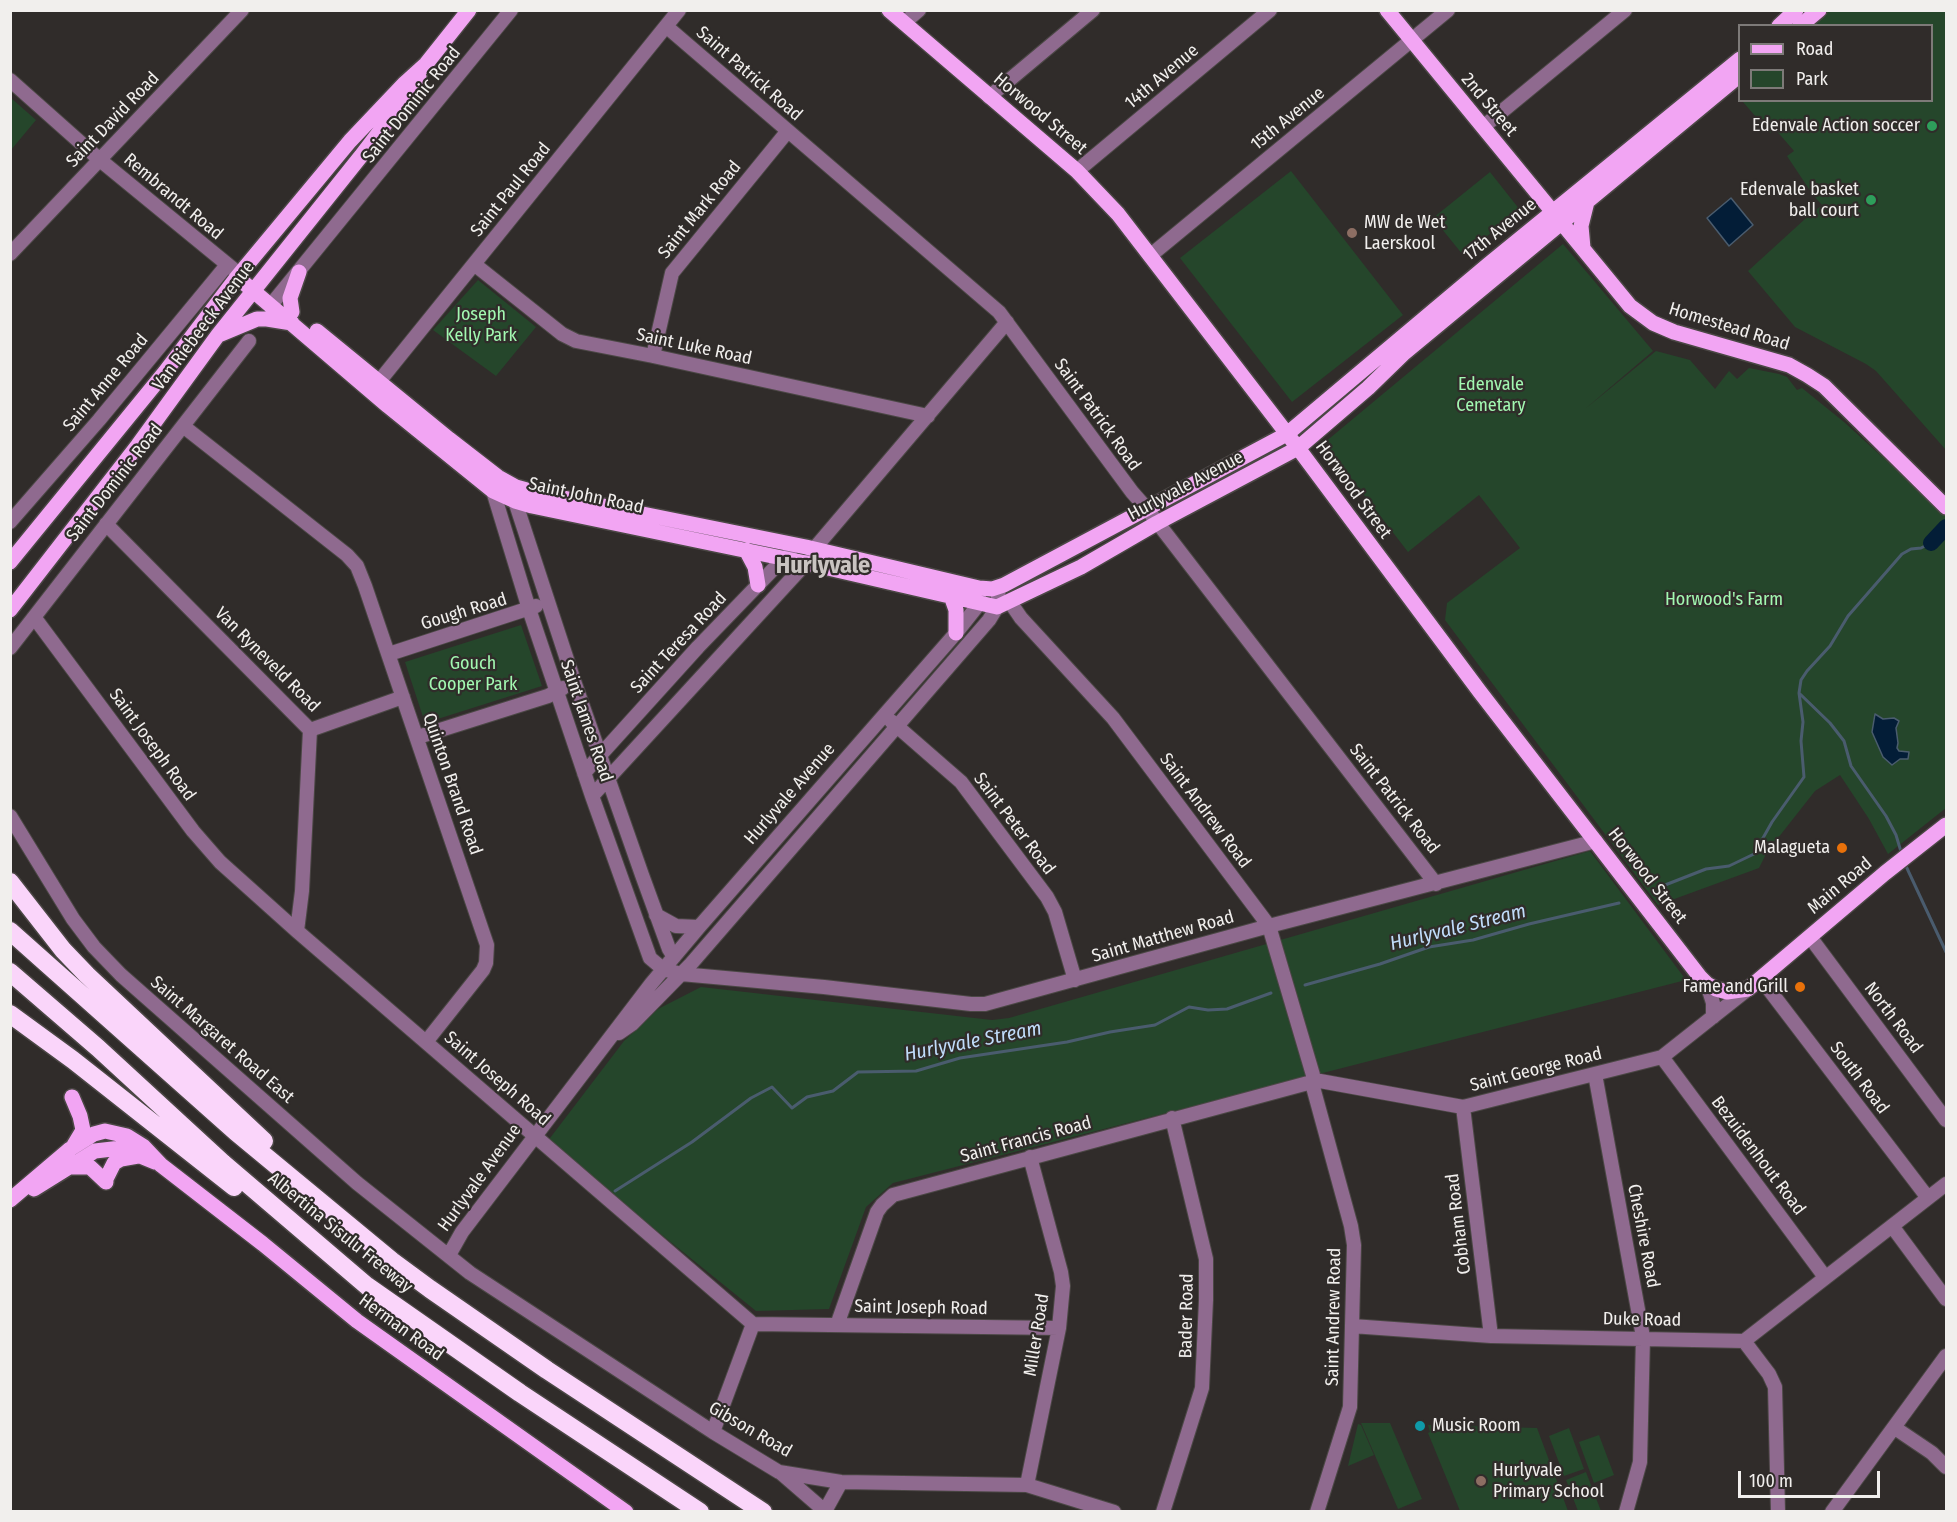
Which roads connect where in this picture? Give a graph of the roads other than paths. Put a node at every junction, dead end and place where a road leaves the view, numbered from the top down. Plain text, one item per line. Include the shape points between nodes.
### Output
1 (242, 10) edge
2 (469, 10) edge
3 (511, 10) edge
4 (679, 10) edge
5 (889, 10) edge
6 (919, 10) edge
7 (1093, 10) edge
8 (1270, 10) edge
9 (1387, 10) edge
10 (1448, 10) edge
11 (1625, 10) edge
12 (1796, 10) edge
13 (1819, 10) edge
14 (904, 23) junction
15 (1781, 24) edge
16 (1802, 24) edge
17 (667, 27) junction
18 (1412, 41) junction
19 (1738, 61) edge
20 (426, 64) junction
21 (1738, 77) edge
22 (10, 80) edge
23 (989, 97) junction
24 (1483, 128) junction
25 (788, 132) junction
26 (100, 160) junction
27 (1077, 171) junction
28 (1587, 202) junction
29 (1558, 218) junction
30 (13, 246) edge
31 (1583, 248) junction
32 (1151, 255) junction
33 (474, 264) junction
34 (235, 270) junction
35 (299, 272) junction
36 (257, 287) junction
37 (274, 302) junction
38 (292, 318) junction
39 (1007, 322) junction
40 (218, 335) junction
41 (249, 341) dead end
42 (653, 356) junction
43 (375, 386) junction
44 (928, 416) junction
45 (99, 420) junction
46 (183, 426) junction
47 (115, 434) junction
48 (1287, 434) junction
49 (1298, 448) junction
50 (495, 484) junction
51 (515, 494) junction
52 (1944, 504) edge
53 (1147, 509) junction
54 (10, 522) edge
55 (1157, 523) junction
56 (106, 524) junction
57 (814, 549) junction
58 (746, 550) junction
59 (784, 558) junction
60 (10, 562) edge
61 (806, 563) junction
62 (1030, 570) junction
63 (758, 585) junction
64 (999, 587) junction
65 (953, 589) junction
66 (979, 596) junction
67 (548, 602) junction
68 (1004, 604) junction
69 (529, 609) junction
70 (10, 610) edge
71 (34, 617) junction
72 (956, 633) junction
73 (698, 647) junction
74 (10, 648) edge
75 (390, 654) junction
76 (715, 663) junction
77 (575, 684) junction
78 (557, 691) junction
79 (403, 697) junction
80 (885, 716) junction
81 (896, 726) junction
82 (310, 730) junction
83 (418, 737) junction
84 (600, 755) junction
85 (584, 773) junction
86 (608, 779) junction
87 (592, 796) junction
88 (10, 816) edge
89 (1947, 825) edge
90 (1596, 841) junction
91 (10, 882) edge
92 (1436, 884) junction
93 (656, 915) junction
94 (1269, 926) junction
95 (699, 927) junction
96 (297, 931) junction
97 (10, 932) edge
98 (1810, 937) junction
99 (674, 957) junction
100 (650, 958) junction
101 (663, 969) junction
102 (686, 970) junction
103 (10, 972) edge
104 (1761, 979) junction
105 (1075, 980) junction
106 (651, 984) junction
107 (1707, 984) junction
108 (1748, 989) junction
109 (10, 1014) edge
110 (1713, 1017) junction
111 (610, 1040) junction
112 (426, 1042) junction
113 (1662, 1057) junction
114 (1594, 1074) junction
115 (1313, 1081) junction
116 (72, 1097) dead end
117 (1463, 1107) junction
118 (1172, 1118) junction
119 (1947, 1120) edge
120 (534, 1136) junction
121 (70, 1149) junction
122 (138, 1155) junction
123 (1030, 1157) junction
124 (161, 1165) junction
125 (69, 1167) junction
126 (1947, 1184) edge
127 (1928, 1198) junction
128 (10, 1202) edge
129 (1892, 1226) junction
130 (449, 1255) junction
131 (392, 1261) junction
132 (1825, 1277) junction
133 (367, 1286) junction
134 (1947, 1299) edge
135 (753, 1324) junction
136 (837, 1325) junction
137 (1352, 1326) junction
138 (1059, 1328) junction
139 (1491, 1336) junction
140 (1643, 1337) junction
141 (1744, 1341) junction
142 (1947, 1356) edge
143 (1894, 1428) junction
144 (713, 1432) junction
145 (1947, 1467) edge
146 (779, 1472) junction
147 (841, 1482) junction
148 (1027, 1485) junction
149 (826, 1511) edge
150 (626, 1512) edge
151 (700, 1512) edge
152 (763, 1512) edge
153 (1114, 1512) edge
154 (1163, 1512) edge
155 (1317, 1512) edge
156 (1626, 1512) edge
157 (1778, 1512) edge
158 (1832, 1512) edge

1 - 26 street, Saint David Road
2 - 20 main road, Van Riebeeck Avenue
3 - 35 street, Saint Dominic Road
4 - 17 street, Saint Paul Road
5 - 14 main road, Horwood Street
6 - 14 street
7 - 23 street
8 - 27 street, 14th Avenue
9 - 18 main road, 2nd Street
10 - 18 street, 15th Avenue
11 - 24 street
12 - 15 main road
13 - 16 main road
14 - 23 main road, Horwood Street
17 - 25 street, Saint Patrick Road
17 - 33 street, Saint Paul Road
18 - 24 main road, 2nd Street
18 - 32 street, 15th Avenue
19 - 29 main road, 17th Avenue
20 - 34 main road, Van Riebeeck Avenue via 350,141
20 - 36 main road, Van Riebeeck Avenue via 412,89
21 - 28 main road, 17th Avenue
22 - 26 street, Rembrandt Road
23 - 27 main road, Horwood Street
24 - 29 main road, 2nd Street
25 - 39 street, Saint Patrick Road via 990,303
25 - 42 street, Saint Mark Road via 672,273
26 - 30 street, Saint David Road
26 - 34 street, Rembrandt Road
27 - 32 main road, Horwood Street
28 - 29 main road, 17th Avenue
28 - 31 main road via 1581,226
29 - 31 main road, Homestead Road
29 - 48 main road, 17th Avenue
29 - 49 main road, 17th Avenue
31 - 52 main road, Homestead Road via 1630,306 1653,323 1789,365 1824,386
32 - 48 main road, Horwood Street
33 - 42 street, Saint Luke Road via 572,340
33 - 43 street, Saint Paul Road
34 - 36 main road, Saint John Road
34 - 45 street, Saint Anne Road
34 - 47 main road, Van Riebeeck Avenue via 165,372
35 - 37 street, Saint Dominic Road
35 - 38 main road via 290,297
36 - 37 main road, Saint John Road
36 - 40 main road, Van Riebeeck Avenue
37 - 38 main road, Saint John Road
38 - 40 main road via 262,318
38 - 43 main road, Saint John Road
39 - 44 street, Saint Teresa Road
39 - 53 street, Saint Patrick Road
40 - 70 main road, Van Riebeeck Avenue
41 - 46 street, Saint Dominic Road
42 - 44 street, Saint Luke Road
43 - 50 main road, Saint John Road
44 - 57 street, Saint Teresa Road
45 - 47 street
45 - 54 street, Saint Anne Road
46 - 56 street, Saint Dominic Road
46 - 75 street, Quinton Brand Road via 357,566
47 - 60 main road, Van Riebeeck Avenue
48 - 49 main road, Horwood Street
48 - 53 main road, Hurlyvale Avenue
49 - 55 main road, Hurlyvale Avenue
49 - 90 main road, Horwood Street
50 - 51 main road, Saint John Road
50 - 69 street, Saint James Road
51 - 57 main road, Saint John Road
51 - 58 main road, Saint John Road via 543,509
51 - 67 street, Saint James Road
53 - 55 street, Saint Patrick Road
53 - 62 main road, Hurlyvale Avenue
55 - 68 main road, Hurlyvale Avenue via 1081,567
55 - 92 street, Saint Patrick Road
56 - 71 street, Saint Dominic Road
56 - 82 street, Van Ryneveld Road
57 - 59 street, Saint Teresa Road
57 - 61 street
57 - 65 main road, Saint John Road
58 - 59 main road, Saint John Road
58 - 63 main road
59 - 61 main road, Saint John Road
59 - 63 street, Saint Teresa Road
61 - 65 main road, Saint John Road
61 - 76 street
62 - 64 main road, Hurlyvale Avenue
62 - 65 main road
63 - 73 street, Saint Teresa Road
64 - 66 main road, Hurlyvale Avenue
64 - 68 street
65 - 66 main road, Saint John Road
65 - 72 main road
66 - 68 main road, Saint John Road
66 - 72 street, Hurlyvale Avenue
67 - 69 street, Gough Road
67 - 77 street, Saint James Road
68 - 81 street, Hurlyvale Avenue
68 - 94 street, Saint Andrew Road via 1113,718
69 - 75 street, Gough Road
69 - 78 street, Saint James Road
71 - 74 street, Saint Dominic Road
71 - 96 street, Saint Joseph Road via 204,845
72 - 80 street, Hurlyvale Avenue
73 - 76 street
73 - 84 street, Saint Teresa Road
75 - 79 street, Quinton Brand Road
76 - 86 street
77 - 78 street
77 - 84 street, Saint James Road
78 - 83 street
78 - 85 street, Saint James Road
79 - 82 street
79 - 83 street, Quinton Brand Road
80 - 81 street, Saint Peter Road
80 - 95 street, Hurlyvale Avenue
81 - 102 street, Hurlyvale Avenue
81 - 105 street, Saint Peter Road via 960,782 1047,897
82 - 96 street, Van Ryneveld Road
83 - 112 street, Quinton Brand Road via 487,945 483,969
84 - 85 street, Saint Teresa Road
84 - 86 street, Saint James Road
85 - 87 street, Saint James Road
86 - 87 street
86 - 93 street, Saint James Road
87 - 100 street, Saint James Road
88 - 130 street, Saint Margaret Road East via 74,919 121,975 357,1184
89 - 98 main road, Main Road
90 - 92 street, Saint Matthew Road
90 - 107 main road, Horwood Street
91 - 131 highway via 87,975
92 - 94 street, Saint Matthew Road
93 - 95 street via 676,926
93 - 99 street, Saint James Road
94 - 105 street, Saint Matthew Road
94 - 115 street, Saint Andrew Road
95 - 99 street, Hurlyvale Avenue
96 - 112 street, Saint Joseph Road
97 - 131 highway via 236,1132
98 - 104 main road, Main Road
98 - 119 street, North Road
99 - 101 street, Hurlyvale Avenue
99 - 102 street, Saint Matthew Road
100 - 101 street
100 - 106 street
101 - 102 street, Saint Matthew Road
101 - 106 street, Hurlyvale Avenue
102 - 105 street, Saint Matthew Road via 734,980 971,1004 998,1002
102 - 111 street, Hurlyvale Avenue via 632,1024
103 - 133 highway, Albertina Sisulu Freeway
104 - 108 main road
104 - 127 street, South Road
106 - 111 street, Hurlyvale Avenue
107 - 108 main road via 1727,992
107 - 110 street
108 - 110 street, Saint George Road
109 - 133 highway via 316,1252
110 - 113 street, Saint George Road
111 - 120 street, Hurlyvale Avenue
112 - 120 street, Saint Joseph Road
113 - 114 street, Saint George Road
113 - 132 street, Bezuidenhout Road
114 - 117 street, Saint George Road
114 - 140 street, Cheshire Road
115 - 117 street, Saint George Road
115 - 118 street, Saint Francis Road
115 - 137 street, Saint Andrew Road via 1353,1234
116 - 121 main road via 83,1130
117 - 139 street, Cobham Road
118 - 123 street, Saint Francis Road
118 - 154 street, Bader Road via 1206,1259 1206,1300 1202,1388
120 - 130 street, Hurlyvale Avenue
120 - 135 street, Saint Joseph Road
121 - 124 main road, Herman Road via 94,1134 116,1132 142,1146
121 - 128 main road, Herman Road
122 - 124 main road, Herman Road
122 - 125 main road, Herman Road via 121,1148 105,1149
122 - 125 main road via 114,1163 106,1180 90,1167
123 - 136 street, Saint Francis Road via 887,1199 877,1212
123 - 138 street, Miller Road via 1061,1272
124 - 150 main road, Herman Road via 357,1321
125 - 128 main road, Herman Road
126 - 127 street
127 - 129 street
129 - 132 street
129 - 134 street
130 - 144 street, Gibson Road via 470,1273
131 - 152 highway, Albertina Sisulu Freeway via 547,1370
132 - 141 street
133 - 151 highway, Albertina Sisulu Freeway
135 - 136 street, Saint Joseph Road
135 - 144 street
136 - 138 street, Saint Joseph Road
137 - 139 street, Duke Road
137 - 155 street, Saint Andrew Road via 1350,1410
138 - 148 street, Miller Road
139 - 140 street, Duke Road
140 - 141 street, Duke Road
140 - 156 street, Cheshire Road via 1640,1462
141 - 157 street via 1775,1387
142 - 143 street
143 - 145 street
143 - 158 street
144 - 146 street, Gibson Road
146 - 147 street, Gibson Road
146 - 149 street
147 - 148 street, Gibson Road
147 - 149 street
148 - 153 street, Gibson Road

